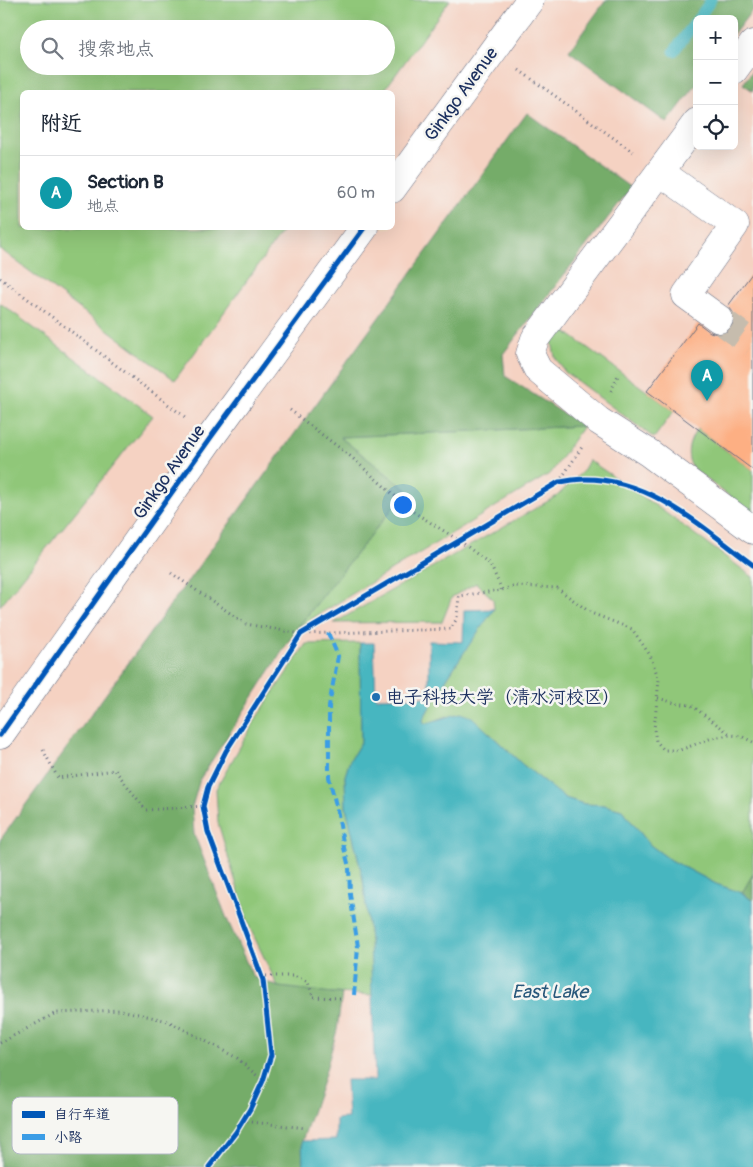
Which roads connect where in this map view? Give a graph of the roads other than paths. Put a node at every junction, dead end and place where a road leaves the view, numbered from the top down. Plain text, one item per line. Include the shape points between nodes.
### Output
1 (530, 0) edge
2 (753, 44) edge
3 (738, 65) edge
4 (693, 127) edge
5 (660, 172) junction
6 (395, 185) edge
7 (363, 230) edge
8 (719, 319) tunnel mouth
9 (753, 530) edge
10 (1, 731) edge

1 - 6 street, Ginkgo Avenue
2 - 3 street
4 - 5 street
5 - 8 street via 735,225 686,296
5 - 9 street via 536,339 530,354 538,370 599,421
7 - 10 street, Ginkgo Avenue

